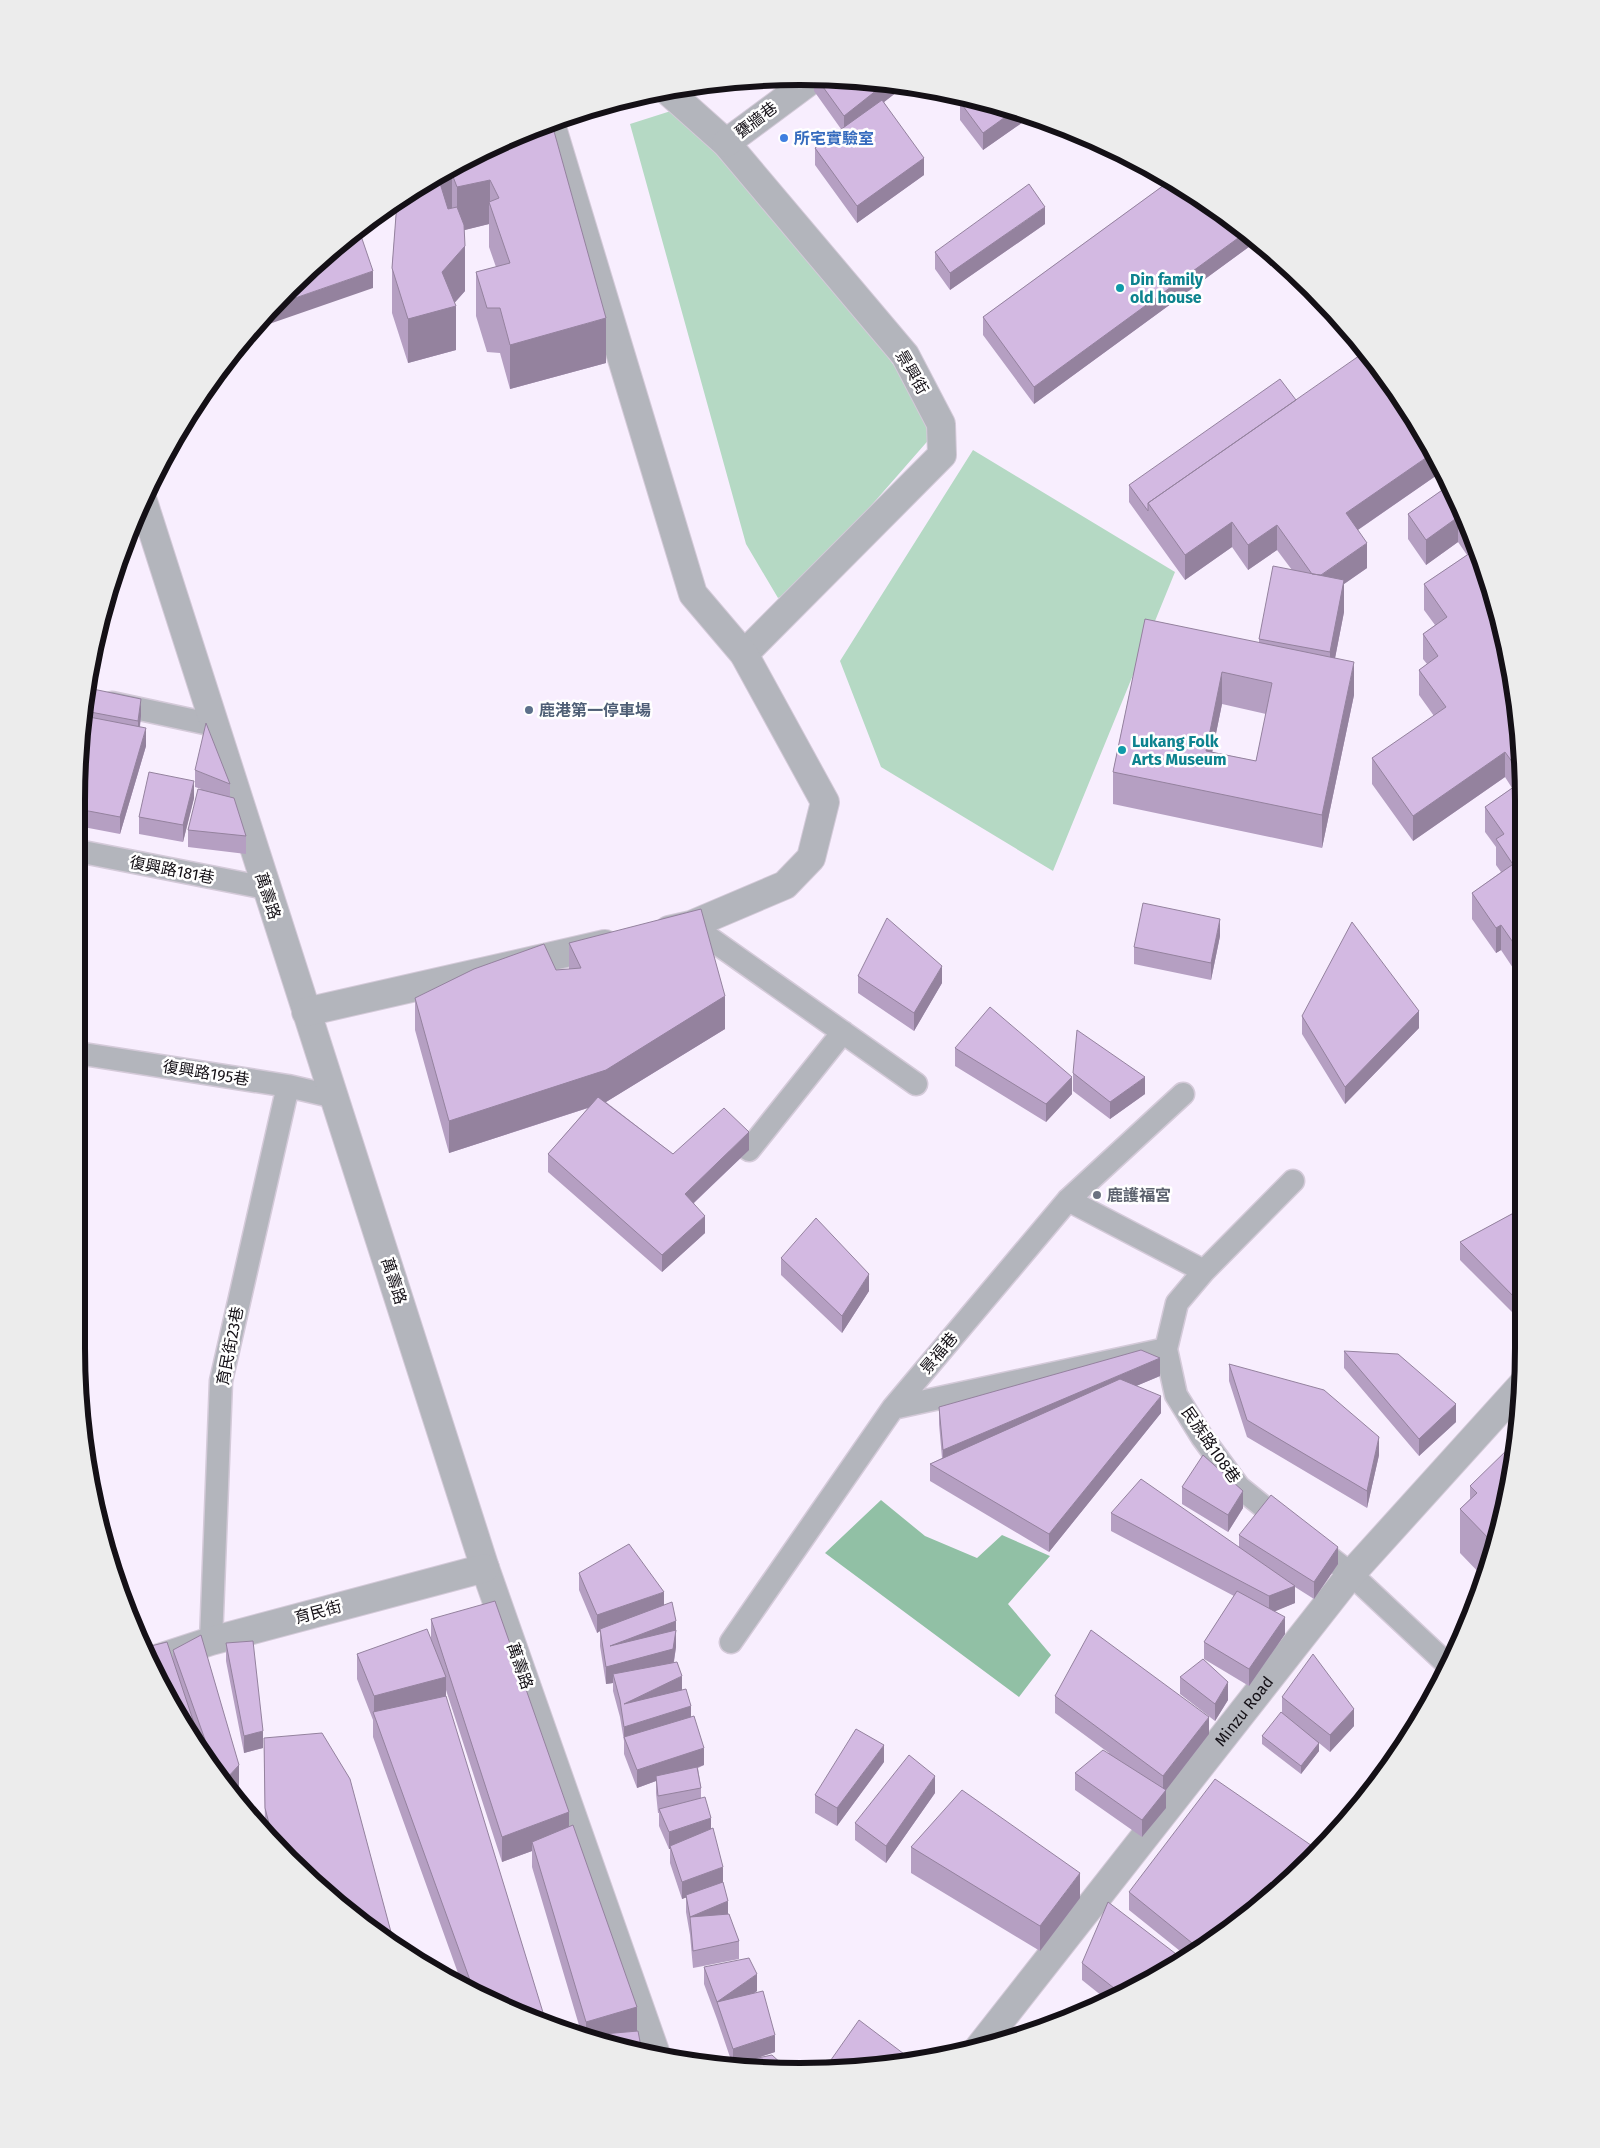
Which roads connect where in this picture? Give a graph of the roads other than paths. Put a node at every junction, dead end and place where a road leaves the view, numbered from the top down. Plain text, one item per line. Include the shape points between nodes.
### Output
1 (804, 85) edge
2 (674, 97) edge
3 (553, 129) edge
4 (726, 143) junction
5 (146, 511) edge
6 (744, 654) junction
7 (92, 699) edge
8 (214, 725) junction
9 (85, 852) edge
10 (266, 888) junction
11 (691, 925) junction
12 (306, 1012) junction
13 (843, 1032) junction
14 (85, 1053) edge
15 (916, 1084) dead end
16 (288, 1086) junction
17 (1183, 1094) dead end
18 (335, 1097) junction
19 (749, 1150) edge
20 (1293, 1181) dead end
21 (1068, 1200) junction
22 (1204, 1271) junction
23 (1166, 1349) junction
24 (1513, 1395) edge
25 (892, 1408) junction
26 (485, 1568) junction
27 (1351, 1574) junction
28 (211, 1641) junction
29 (731, 1642) dead end
30 (157, 1659) edge
31 (1443, 1660) edge
32 (986, 2039) edge
33 (654, 2047) edge

1 - 4 street, 甕牆巷
2 - 4 street, 景興街
3 - 6 street via 693,594
4 - 6 street, 景興街 via 905,355 941,424 942,455
5 - 8 street, 萬壽路
6 - 11 street via 825,802 811,858 785,885
7 - 8 lane
8 - 10 street, 萬壽路
9 - 10 lane, 復興路181巷
10 - 12 street, 萬壽路
11 - 12 street
11 - 13 lane
12 - 18 street, 萬壽路
13 - 15 lane
13 - 19 lane
14 - 16 lane, 復興路195巷
16 - 18 lane, 復興路195巷
16 - 28 lane, 育民街23巷 via 221,1381
17 - 21 lane, 景福巷
18 - 26 street, 萬壽路
20 - 22 lane, 民族路108巷
21 - 22 lane
21 - 25 lane, 景福巷
22 - 23 lane, 民族路108巷 via 1177,1303
23 - 25 lane
23 - 27 lane, 民族路108巷 via 1176,1396 1239,1487
24 - 27 street, Minzu Road
25 - 29 lane, 景福巷
26 - 28 street, 育民街
26 - 33 street, 萬壽路
27 - 31 lane, 民族路108巷
27 - 32 street, Minzu Road
28 - 30 street, 育民街

